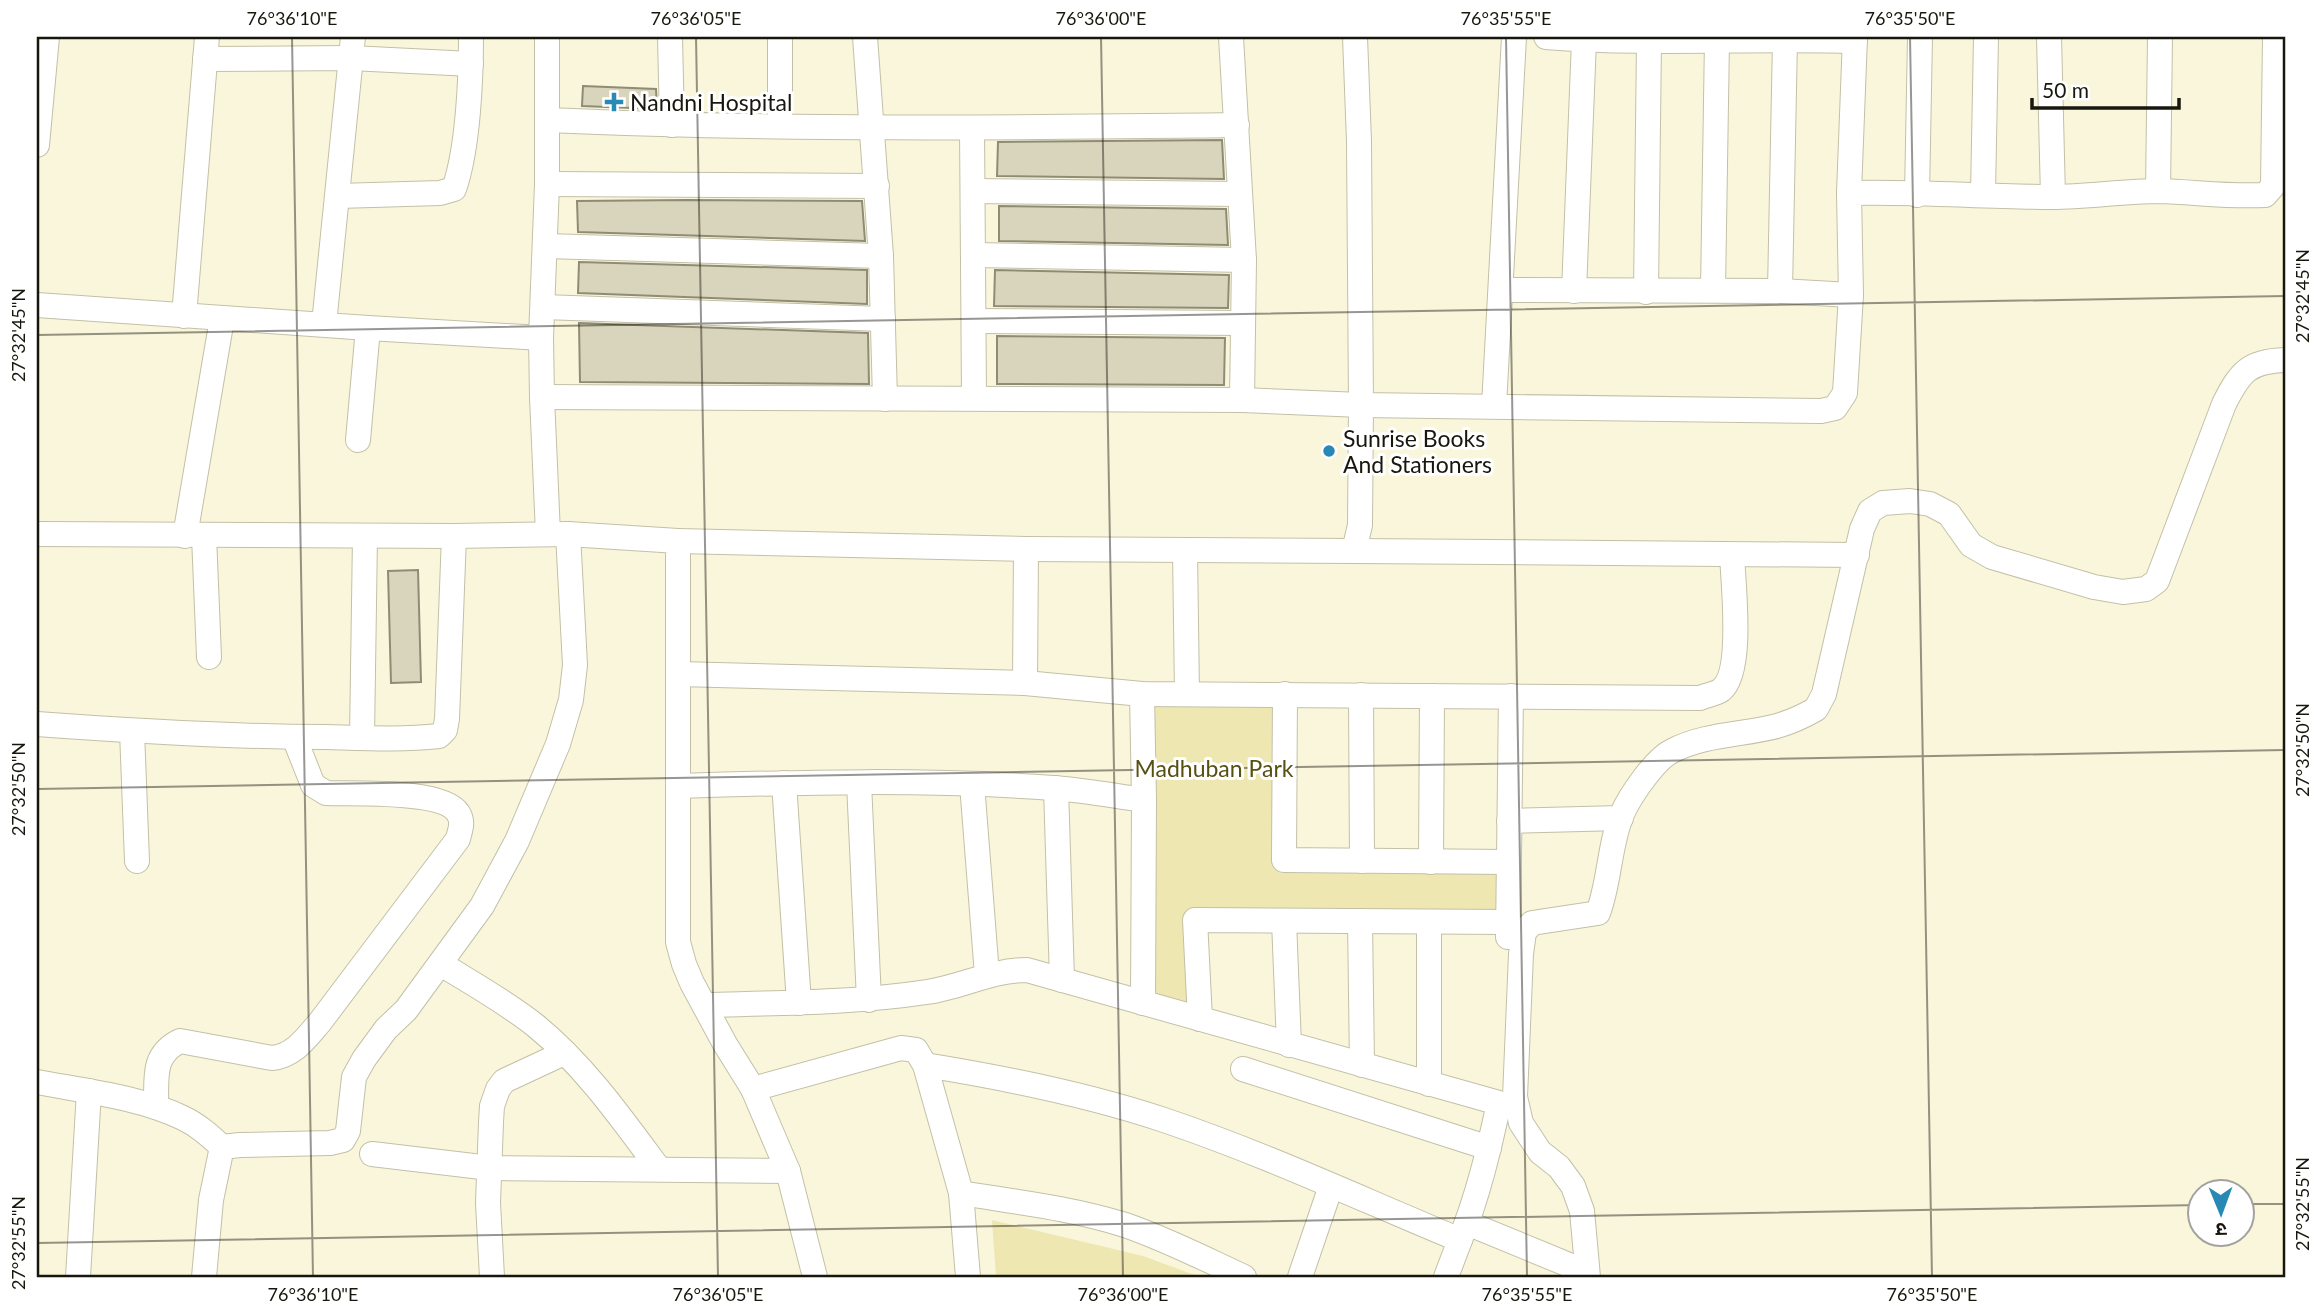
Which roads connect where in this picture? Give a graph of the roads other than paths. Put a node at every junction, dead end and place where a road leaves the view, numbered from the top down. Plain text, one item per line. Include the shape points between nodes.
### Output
1 (47, 37) edge
2 (471, 37) edge
3 (547, 37) edge
4 (670, 37) edge
5 (780, 37) edge
6 (865, 37) edge
7 (1231, 37) edge
8 (1355, 37) edge
9 (1514, 37) edge
10 (1546, 37) edge
11 (1920, 37) edge
12 (1986, 37) edge
13 (2049, 37) edge
14 (2160, 37) edge
15 (2275, 37) edge
16 (1785, 39) junction
17 (1855, 39) edge
18 (1584, 40) junction
19 (1717, 40) junction
20 (1649, 41) junction
21 (206, 48) edge
22 (352, 48) edge
23 (471, 64) junction
24 (547, 120) junction
25 (672, 125) junction
26 (1237, 125) junction
27 (780, 126) junction
28 (871, 128) junction
29 (972, 128) junction
30 (37, 145) edge
31 (547, 184) junction
32 (877, 186) junction
33 (973, 191) junction
34 (2158, 191) junction
35 (1849, 193) junction
36 (1240, 194) junction
37 (1983, 194) junction
38 (1917, 195) junction
39 (338, 196) junction
40 (2053, 197) junction
41 (546, 246) junction
42 (881, 256) junction
43 (973, 256) junction
44 (1244, 260) junction
45 (1501, 290) junction
46 (1713, 290) junction
47 (1574, 291) junction
48 (1780, 291) junction
49 (1646, 292) junction
50 (1851, 295) junction
51 (37, 305) edge
52 (543, 307) junction
53 (184, 316) junction
54 (222, 318) junction
55 (883, 319) junction
56 (975, 321) junction
57 (1243, 323) junction
58 (324, 324) junction
59 (368, 328) junction
60 (541, 338) junction
61 (2285, 360) edge
62 (542, 397) junction
63 (974, 397) junction
64 (885, 400) junction
65 (1242, 400) junction
66 (1362, 405) junction
67 (1494, 406) junction
68 (358, 440) dead end
69 (37, 534) edge
70 (558, 534) junction
71 (195, 536) junction
72 (365, 536) junction
73 (454, 536) junction
74 (678, 541) junction
75 (1026, 549) junction
76 (1185, 550) junction
77 (1354, 551) junction
78 (1732, 555) junction
79 (1857, 555) junction
80 (208, 657) dead end
81 (679, 674) junction
82 (1025, 683) junction
83 (1142, 694) junction
84 (1187, 694) junction
85 (1285, 694) junction
86 (1361, 695) junction
87 (1432, 696) junction
88 (1511, 696) junction
89 (37, 723) edge
90 (132, 731) junction
91 (294, 737) junction
92 (362, 738) junction
93 (784, 783) junction
94 (859, 783) junction
95 (972, 784) junction
96 (678, 786) junction
97 (1056, 788) junction
98 (1144, 800) junction
99 (1621, 818) junction
100 (1508, 821) junction
101 (137, 861) dead end
102 (1362, 861) junction
103 (1431, 862) junction
104 (1509, 862) junction
105 (1284, 921) junction
106 (1360, 921) junction
107 (1429, 922) junction
108 (1508, 922) junction
109 (441, 964) junction
110 (987, 975) junction
111 (1062, 980) junction
112 (869, 1000) junction
113 (799, 1003) junction
114 (1143, 1003) junction
115 (705, 1005) junction
116 (1200, 1019) junction
117 (1289, 1045) junction
118 (564, 1053) junction
119 (925, 1065) junction
120 (1362, 1065) junction
121 (1242, 1069) dead end
122 (37, 1082) edge
123 (1429, 1084) junction
124 (754, 1089) junction
125 (89, 1091) junction
126 (1499, 1103) junction
127 (156, 1107) junction
128 (222, 1147) junction
129 (1489, 1148) junction
130 (372, 1154) dead end
131 (490, 1167) junction
132 (659, 1170) junction
133 (788, 1171) junction
134 (1331, 1186) junction
135 (961, 1193) junction
136 (1463, 1232) junction
137 (1578, 1271) edge
138 (78, 1277) edge
139 (204, 1277) edge
140 (492, 1277) edge
141 (815, 1277) edge
142 (968, 1277) edge
143 (1244, 1277) edge
144 (1300, 1277) edge
145 (1446, 1277) edge

1 - 30 street
2 - 23 street
3 - 24 street
4 - 25 street
5 - 27 street
6 - 28 street
7 - 26 street
8 - 66 street
9 - 45 street
10 - 18 street
11 - 38 street
12 - 37 street
13 - 40 street
14 - 34 street
15 - 34 street via 2273,186 2265,195 2248,196
16 - 17 street
16 - 19 street
16 - 48 street
17 - 35 street
18 - 20 street
18 - 47 street
19 - 20 street
19 - 46 street
20 - 49 street
21 - 22 street
21 - 53 street
22 - 23 street
22 - 39 street
23 - 39 street via 454,189
24 - 25 street
24 - 31 street
25 - 27 street
26 - 29 street
26 - 36 street
27 - 28 street
28 - 29 street
28 - 32 street
29 - 33 street
31 - 32 street
31 - 41 street
32 - 42 street
33 - 36 street
33 - 43 street
34 - 40 street
35 - 38 street
35 - 50 street
36 - 44 street
37 - 38 street
37 - 40 street
39 - 58 street
41 - 42 street
41 - 52 street
42 - 55 street
43 - 44 street
43 - 56 street
44 - 57 street
45 - 47 street
45 - 67 street
46 - 48 street
46 - 49 street
47 - 49 street
48 - 50 street
50 - 67 street via 1845,393 1835,408
51 - 53 street
52 - 55 street
52 - 60 street
53 - 54 street
54 - 58 street
54 - 71 street
55 - 64 street
56 - 57 street
56 - 63 street
57 - 65 street
58 - 59 street
59 - 60 street
59 - 68 street
60 - 62 street
61 - 79 street via 2258,363 2234,384 2157,581 2146,589 2123,592 2094,587 1992,557 1971,545 1949,514 1910,500 1882,503 1870,511
62 - 64 street
62 - 70 street
63 - 64 street
63 - 65 street
65 - 66 street
66 - 67 street
66 - 77 street via 1360,524
69 - 71 street
70 - 73 street
70 - 74 street
70 - 109 street via 575,665 571,700 540,787 507,860 482,906
71 - 72 street
71 - 80 street
72 - 73 street
72 - 92 street
73 - 92 street via 445,730 439,736
74 - 75 street
74 - 81 street
75 - 76 street
75 - 82 street
76 - 77 street
76 - 84 street
77 - 78 street
78 - 79 street
78 - 88 street via 1735,655 1722,690 1700,698
79 - 99 street via 1824,694 1816,709 1775,726 1670,751 1651,770
81 - 82 street
81 - 96 street
82 - 83 street
83 - 84 street
83 - 98 street
84 - 85 street
85 - 86 street
85 - 102 street via 1284,860
86 - 87 street
86 - 102 street
87 - 88 street
87 - 103 street
88 - 100 street
89 - 90 street
90 - 91 street
90 - 101 street
91 - 92 street
91 - 127 street via 313,785 326,793 419,796 446,802 458,812 462,825 457,839 297,1048 272,1058 180,1041 158,1061
93 - 94 street
93 - 96 street
93 - 113 street
94 - 95 street
94 - 112 street
95 - 97 street
95 - 110 street
96 - 115 street via 678,942
97 - 98 street
97 - 111 street
98 - 114 street
99 - 100 street
99 - 137 street via 1598,913 1532,923 1524,932 1521,954 1515,1097 1521,1123 1540,1152 1573,1186 1582,1211
100 - 104 street
102 - 103 street
103 - 104 street
104 - 108 street
105 - 106 street
105 - 116 street via 1195,920
105 - 117 street
106 - 107 street
106 - 120 street
107 - 108 street
107 - 123 street
108 - 126 street
109 - 118 street via 518,1013
109 - 128 street via 364,1059 355,1077 343,1140
110 - 111 street via 1027,970
110 - 112 street via 954,987
111 - 114 street
112 - 113 street
113 - 115 street
114 - 116 street
115 - 124 street
116 - 117 street
117 - 120 street
118 - 131 street via 516,1074 498,1089 492,1106
118 - 132 street
119 - 124 street via 916,1050 901,1048
119 - 134 street via 1029,1083 1121,1107 1280,1163
119 - 135 street
120 - 123 street
121 - 129 street
122 - 125 street
123 - 126 street
124 - 133 street
125 - 127 street
125 - 138 street
126 - 129 street
127 - 128 street via 184,1118
128 - 139 street via 211,1200
129 - 136 street
130 - 131 street
131 - 132 street
131 - 140 street
132 - 133 street
133 - 141 street
134 - 136 street
134 - 144 street
135 - 142 street
135 - 143 street via 1122,1224
136 - 137 street
136 - 145 street

